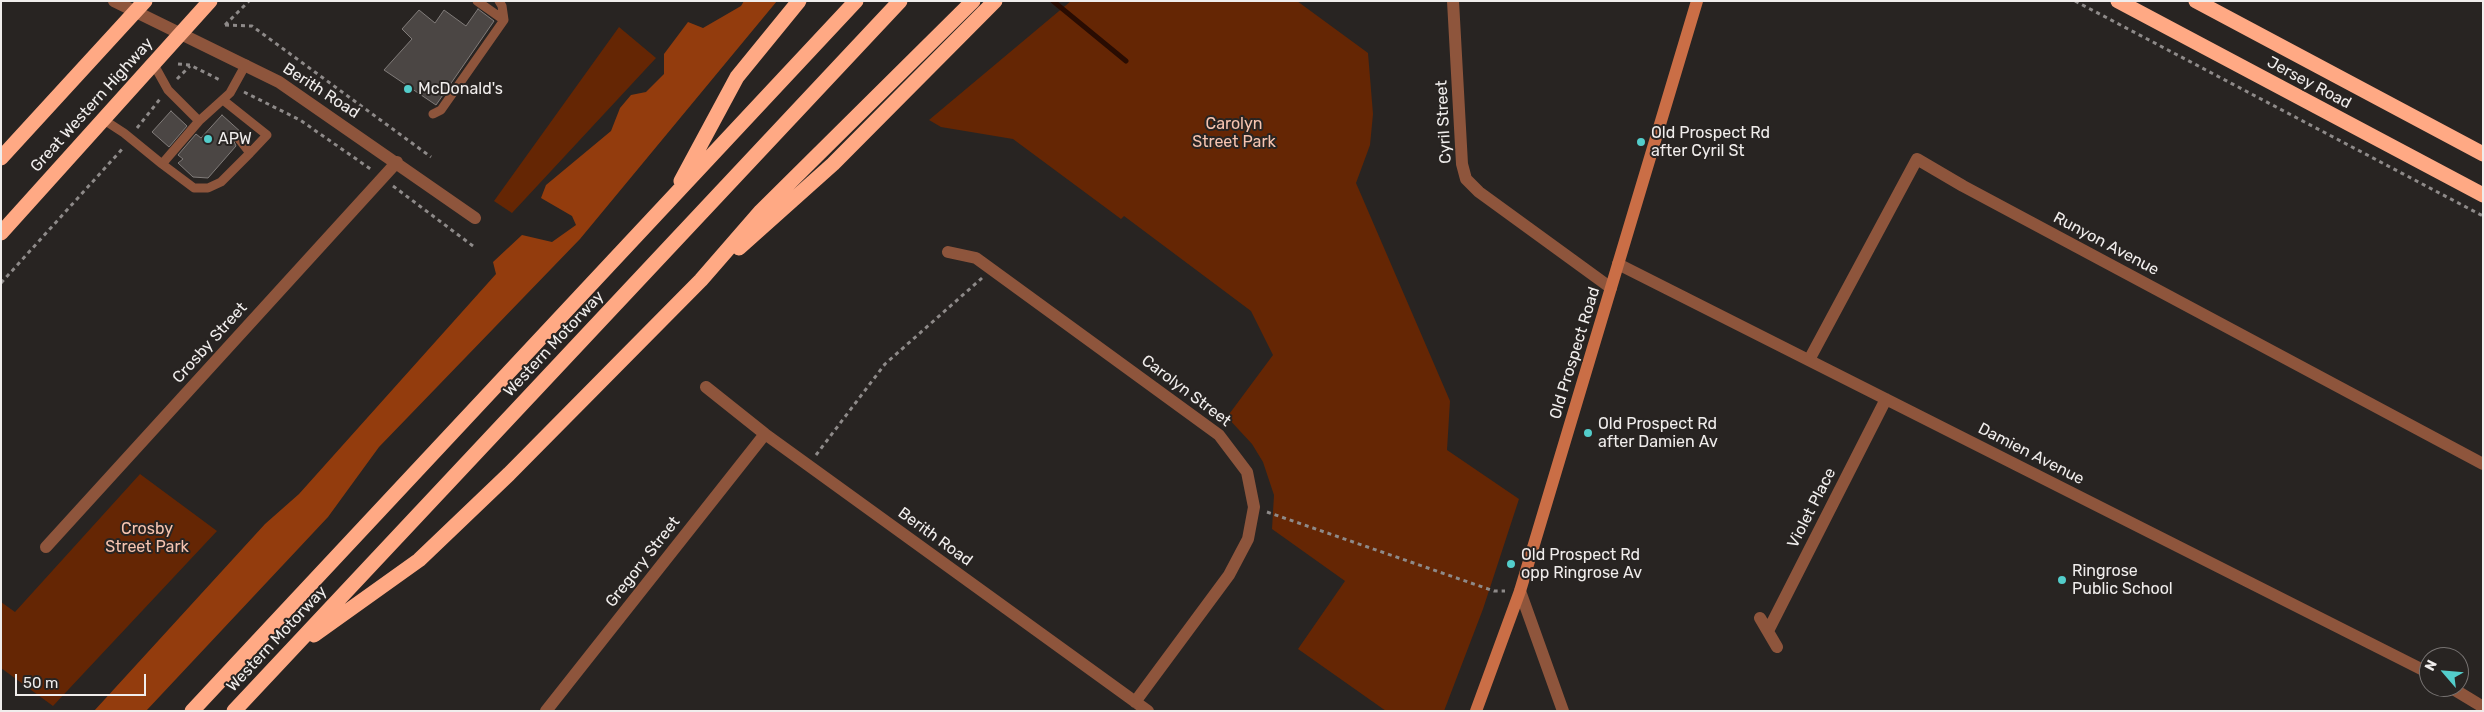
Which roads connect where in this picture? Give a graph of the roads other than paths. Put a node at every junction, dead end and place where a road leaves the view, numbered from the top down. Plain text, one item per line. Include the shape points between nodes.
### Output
1 (114, 1) edge
2 (210, 1) edge
3 (478, 1) edge
4 (499, 1) edge
5 (799, 1) edge
6 (856, 1) edge
7 (900, 1) edge
8 (973, 1) edge
9 (995, 1) edge
10 (1453, 1) edge
11 (1697, 1) edge
12 (2118, 1) edge
13 (2196, 1) edge
14 (140, 6) edge
15 (504, 20) junction
16 (180, 33) junction
17 (153, 63) junction
18 (246, 64) junction
19 (223, 100) junction
20 (432, 114) dead end
21 (104, 120) junction
22 (199, 121) junction
23 (239, 139) dead end
24 (250, 153) junction
25 (2483, 154) edge
26 (1, 158) edge
27 (397, 162) junction
28 (162, 164) junction
29 (2483, 195) edge
30 (670, 200) junction
31 (475, 218) dead end
32 (1, 233) edge
33 (948, 252) dead end
34 (1618, 264) junction
35 (701, 280) junction
36 (1611, 288) junction
37 (1809, 360) junction
38 (706, 386) dead end
39 (1886, 399) junction
40 (765, 434) junction
41 (2483, 464) edge
42 (46, 547) dead end
43 (1520, 590) junction
44 (1760, 618) dead end
45 (1768, 631) junction
46 (1777, 647) dead end
47 (286, 656) junction
48 (2419, 669) edge
49 (2466, 697) edge
50 (1135, 702) junction
51 (2483, 707) edge
52 (192, 711) edge
53 (234, 711) edge
54 (546, 711) edge
55 (1148, 711) edge
56 (1476, 711) edge
57 (1564, 711) edge

1 - 14 street, Berith Road
2 - 16 highway, Great Western Highway
3 - 15 lane
4 - 15 lane
5 - 30 highway via 737,77
6 - 30 highway, Western Motorway
7 - 47 highway, Western Motorway
8 - 35 highway via 760,211
9 - 35 highway via 833,164
10 - 36 street, Cyril Street via 1462,164 1466,179 1479,192
11 - 34 main road, Old Prospect Road
12 - 29 highway, Jersey Road
13 - 25 highway, Jersey Road
14 - 16 street, Berith Road
14 - 26 highway, Great Western Highway
15 - 20 lane via 441,110
16 - 17 highway, Great Western Highway
16 - 18 street, Berith Road
17 - 21 highway, Great Western Highway
17 - 22 lane via 168,90
18 - 19 lane
18 - 27 street, Berith Road via 306,99
19 - 22 lane
19 - 24 lane via 267,135
21 - 28 lane
21 - 32 highway, Great Western Highway
22 - 28 lane
23 - 24 lane
24 - 28 lane via 221,182 208,188 194,188
27 - 31 street, Berith Road
27 - 42 street, Crosby Street
30 - 52 highway, Western Motorway
33 - 50 street, Carolyn Street via 976,258 1220,435 1248,472 1254,507 1248,539 1229,575
34 - 36 main road, Old Prospect Road
34 - 37 street, Damien Avenue
35 - 47 highway via 598,387 419,560
36 - 43 main road, Old Prospect Road
37 - 39 street, Damien Avenue
37 - 41 street, Runyon Avenue via 1917,159
38 - 40 street, Berith Road
39 - 45 street, Violet Place
39 - 48 street, Damien Avenue
40 - 50 street, Berith Road
40 - 54 street, Gregory Street
43 - 56 main road, Old Prospect Road
43 - 57 street
44 - 45 street
45 - 46 street
47 - 53 highway, Western Motorway
49 - 51 street
50 - 55 street, Berith Road

